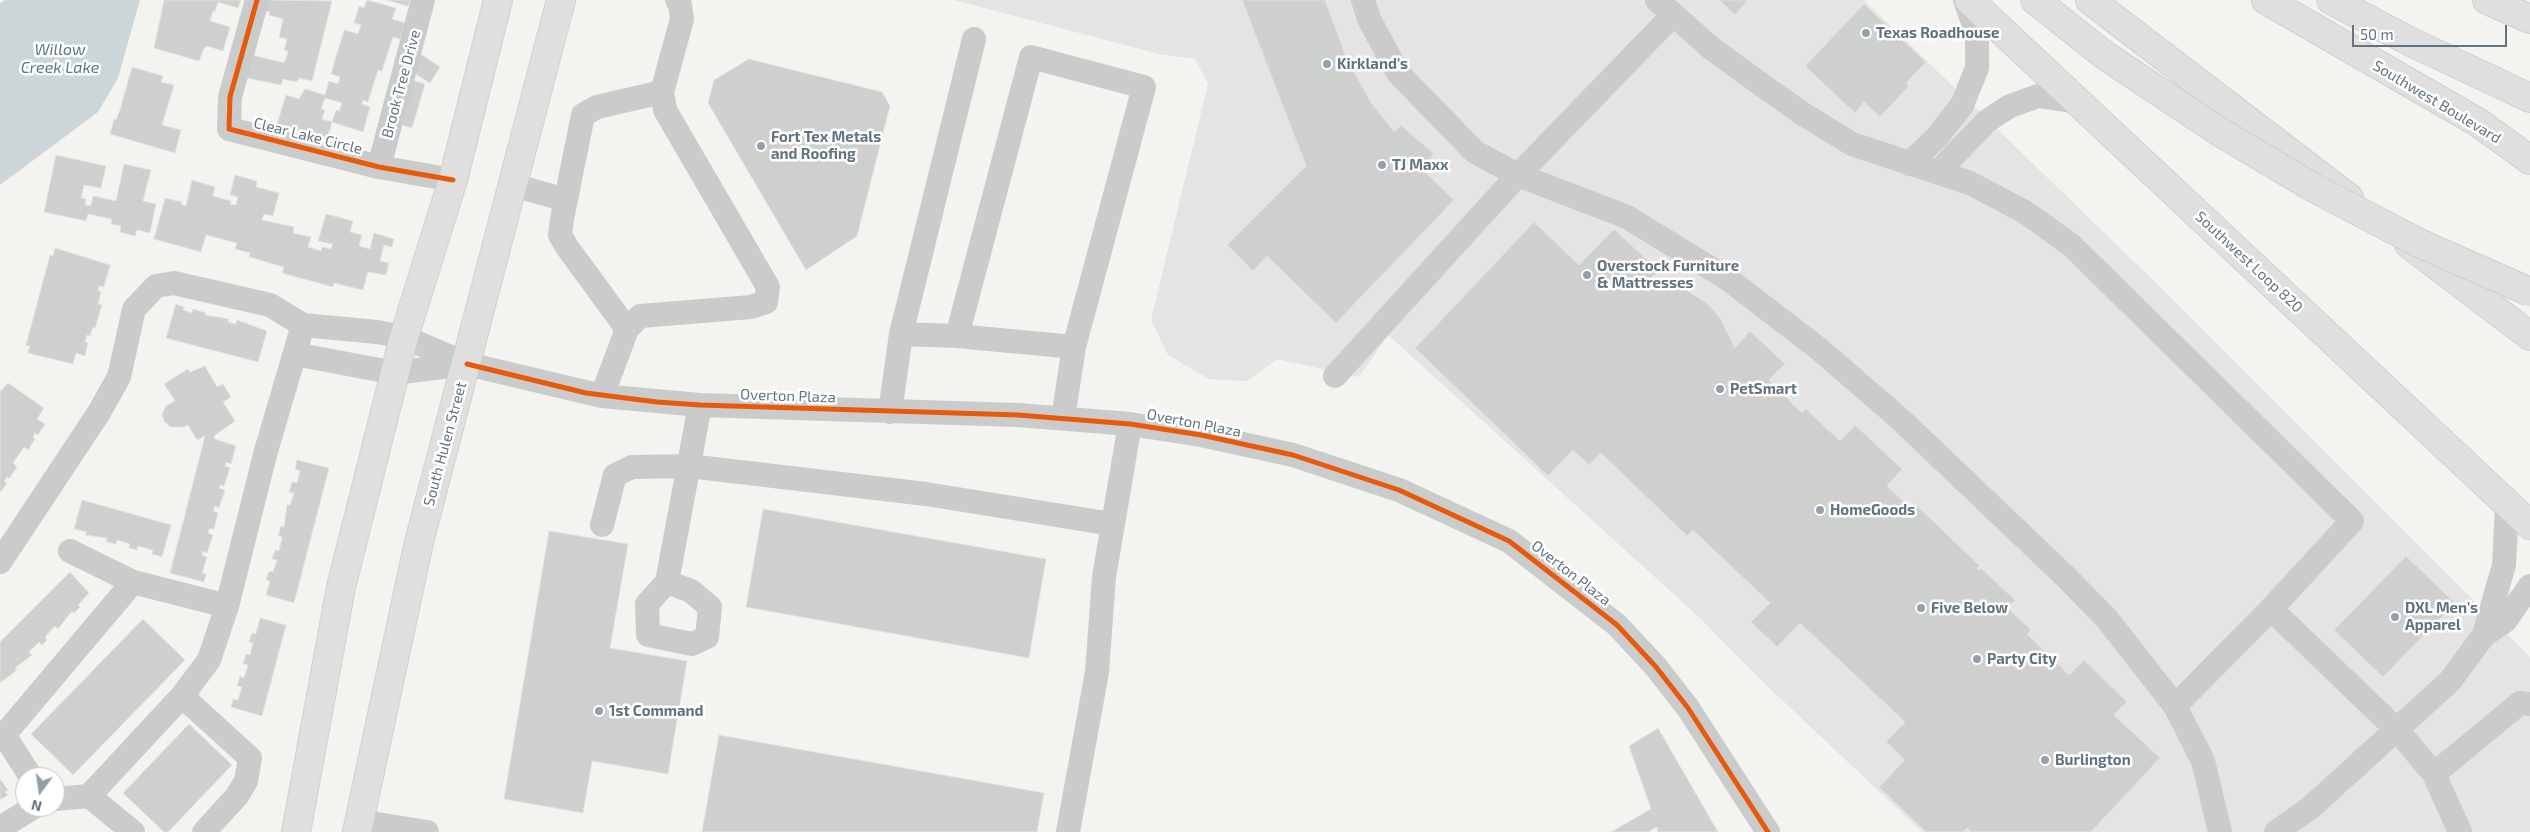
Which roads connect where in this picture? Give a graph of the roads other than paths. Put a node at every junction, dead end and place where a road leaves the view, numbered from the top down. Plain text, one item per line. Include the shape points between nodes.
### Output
1 (257, 0) edge
2 (423, 0) edge
3 (498, 0) edge
4 (561, 0) edge
5 (677, 0) edge
6 (1363, 0) edge
7 (1965, 0) edge
8 (1969, 0) edge
9 (2035, 0) edge
10 (2090, 0) edge
11 (2266, 0) edge
12 (2331, 0) edge
13 (2487, 0) edge
14 (1665, 8) edge
15 (2530, 19) edge
16 (974, 39) dead end
17 (662, 92) junction
18 (2530, 98) edge
19 (2080, 102) junction
20 (2530, 160) edge
21 (1909, 164) junction
22 (379, 167) junction
23 (1938, 172) junction
24 (1518, 175) junction
25 (453, 180) junction
26 (513, 185) junction
27 (566, 200) junction
28 (2530, 292) edge
29 (303, 325) junction
30 (627, 330) junction
31 (901, 334) junction
32 (957, 336) junction
33 (2530, 336) edge
34 (404, 337) junction
35 (1074, 347) junction
36 (295, 354) junction
37 (467, 364) junction
38 (395, 373) junction
39 (1336, 376) dead end
40 (602, 396) junction
41 (700, 405) junction
42 (890, 412) junction
43 (1063, 418) junction
44 (1130, 424) junction
45 (689, 466) junction
46 (2507, 505) junction
47 (1112, 524) junction
48 (602, 525) dead end
49 (2530, 525) edge
50 (70, 551) dead end
51 (0, 562) edge
52 (133, 582) junction
53 (667, 582) dead end
54 (2530, 586) edge
55 (227, 606) junction
56 (2271, 609) junction
57 (2484, 635) junction
58 (182, 696) junction
59 (2530, 704) edge
60 (2175, 706) junction
61 (2397, 730) junction
62 (2, 734) edge
63 (24, 767) edge
64 (2434, 774) junction
65 (89, 796) junction
66 (65, 798) edge
67 (18, 817) edge
68 (358, 826) edge
69 (0, 828) edge
70 (133, 832) edge
71 (204, 832) edge
72 (296, 832) edge
73 (427, 832) edge
74 (1068, 832) edge
75 (1768, 832) edge
76 (2220, 832) edge
77 (2276, 832) edge
78 (2460, 832) edge

1 - 22 street, Clear Lake Circle via 230,97 229,129
2 - 22 street, Brook Tree Drive
3 - 25 main road
4 - 26 main road, South Hulen Street
5 - 17 street via 682,19
6 - 24 street via 1369,19 1398,73 1475,152
7 - 21 street via 1977,34 1977,68 1962,105 1937,137
8 - 19 main road, Southwest Loop 820
9 - 28 main road, bridge via 2103,54 2243,147 2419,243
10 - 33 main road
11 - 20 main road, Southwest Boulevard via 2479,123
12 - 18 main road
13 - 15 main road
14 - 21 street via 1711,48 1803,114 1852,144
14 - 24 street
16 - 31 street
17 - 27 street via 596,107 584,115
17 - 30 street via 665,110 768,287 766,302 751,307 640,316
19 - 23 street via 2038,96 2010,106 1987,121
19 - 46 main road, Southwest Loop 820
21 - 23 street
22 - 25 street, Clear Lake Circle
23 - 56 street via 1970,183 2025,212 2071,245 2352,521
24 - 39 street
24 - 60 street via 1626,217 1728,279 1819,348 1900,419 2067,578 2106,619
25 - 34 main road
26 - 27 street
26 - 37 main road, South Hulen Street
27 - 30 street via 560,235
29 - 34 street
29 - 36 street
29 - 51 street via 270,305 174,282 156,286 134,309 119,377
30 - 40 street
31 - 32 street
31 - 42 street
32 - 35 street
32 - 35 street via 1031,57 1144,87
34 - 37 street
34 - 38 main road
35 - 43 street
36 - 38 street
36 - 55 street via 266,451
37 - 38 street
37 - 40 street, Overton Plaza
37 - 68 main road, South Hulen Street via 419,542
38 - 72 main road via 341,587
40 - 41 street, Overton Plaza
41 - 42 street, Overton Plaza
41 - 45 street
42 - 43 street, Overton Plaza
43 - 44 street, Overton Plaza
44 - 47 street
44 - 75 street, Overton Plaza via 1200,435 1293,456 1399,490 1509,541 1617,625 1656,667 1688,708
45 - 47 street via 926,494
45 - 48 street via 632,466 615,475
45 - 53 street
46 - 49 main road, Southwest Loop 820
46 - 57 street via 2504,565
47 - 74 street via 1104,577 1097,672
50 - 52 street
52 - 55 street
52 - 62 street
54 - 57 street via 2505,621
55 - 58 street via 209,660
56 - 60 street
56 - 61 street
57 - 61 street via 2450,680
58 - 65 street
58 - 71 street via 250,758 246,781 237,796
59 - 64 street via 2520,703
60 - 76 street via 2203,761
61 - 64 street
61 - 77 street via 2310,808
62 - 63 street
64 - 78 street
65 - 66 street
65 - 70 street
67 - 69 street
68 - 73 street

